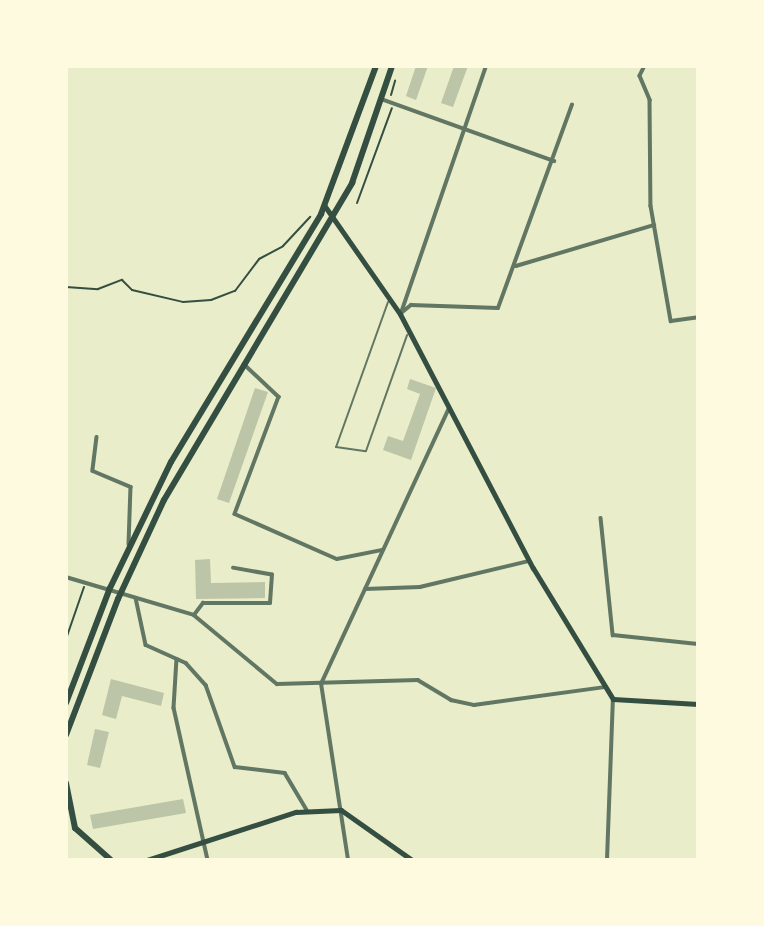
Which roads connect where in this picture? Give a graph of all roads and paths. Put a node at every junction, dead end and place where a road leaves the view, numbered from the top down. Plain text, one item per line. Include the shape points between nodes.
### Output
1 (376, 66) edge
2 (392, 66) edge
3 (486, 66) edge
4 (645, 66) edge
5 (396, 78) dead end
6 (385, 101) junction
7 (394, 104) junction
8 (572, 105) dead end
9 (464, 130) junction
10 (554, 161) junction
11 (357, 203) dead end
12 (324, 205) junction
13 (314, 210) dead end
14 (336, 213) junction
15 (654, 225) junction
16 (516, 266) junction
17 (66, 287) edge
18 (390, 298) junction
19 (400, 314) junction
20 (698, 317) edge
21 (409, 330) junction
22 (242, 362) junction
23 (449, 408) junction
24 (97, 437) dead end
25 (601, 518) dead end
26 (128, 550) junction
27 (383, 550) junction
28 (529, 562) junction
29 (234, 568) dead end
30 (66, 577) edge
31 (86, 582) junction
32 (110, 588) junction
33 (365, 589) junction
34 (121, 593) junction
35 (136, 598) junction
36 (194, 615) junction
37 (66, 639) edge
38 (698, 644) edge
39 (177, 659) junction
40 (321, 684) junction
41 (606, 687) junction
42 (613, 699) junction
43 (66, 703) edge
44 (698, 704) edge
45 (66, 735) edge
46 (66, 783) edge
47 (307, 810) junction
48 (341, 810) junction
49 (205, 844) junction
50 (111, 859) edge
51 (147, 859) edge
52 (208, 859) edge
53 (348, 859) edge
54 (412, 859) edge
55 (607, 859) edge

1 - 12 main road
2 - 6 main road
3 - 9 street
4 - 15 street via 640,76 650,100
5 - 6 path
6 - 7 street
6 - 14 main road
7 - 9 street
7 - 11 path
8 - 10 street
9 - 10 street
9 - 19 street
10 - 16 street
12 - 14 main road
12 - 26 main road via 193,421
13 - 17 path via 283,246 259,259 244,283 211,300 183,302 132,289 122,280 98,289
14 - 18 main road
14 - 22 main road
15 - 16 street
15 - 20 street via 671,321
16 - 19 street via 498,308 411,305
18 - 19 main road
18 - 21 lane via 336,447 366,451
19 - 21 main road
21 - 23 main road
22 - 27 street via 279,397 236,514 337,559
22 - 34 main road
23 - 27 street
23 - 28 main road
24 - 26 street via 93,471 131,487
25 - 38 street via 613,635
26 - 32 main road
27 - 33 street
28 - 33 street via 420,587
28 - 41 main road
29 - 36 street via 272,575 270,603 202,603
30 - 31 street
31 - 32 street
31 - 37 path
32 - 34 street
32 - 43 main road
33 - 40 street
34 - 35 street
34 - 45 main road
35 - 36 street
35 - 39 street via 140,636
36 - 40 street via 267,679
39 - 47 street via 206,685 235,767 285,773
39 - 49 street via 174,708
40 - 41 street via 418,680 451,700 474,705
40 - 48 street
41 - 42 main road
42 - 44 main road
42 - 55 street
46 - 50 main road via 82,839
47 - 48 main road
47 - 49 main road
48 - 53 street
48 - 54 main road
49 - 51 main road
49 - 52 street

